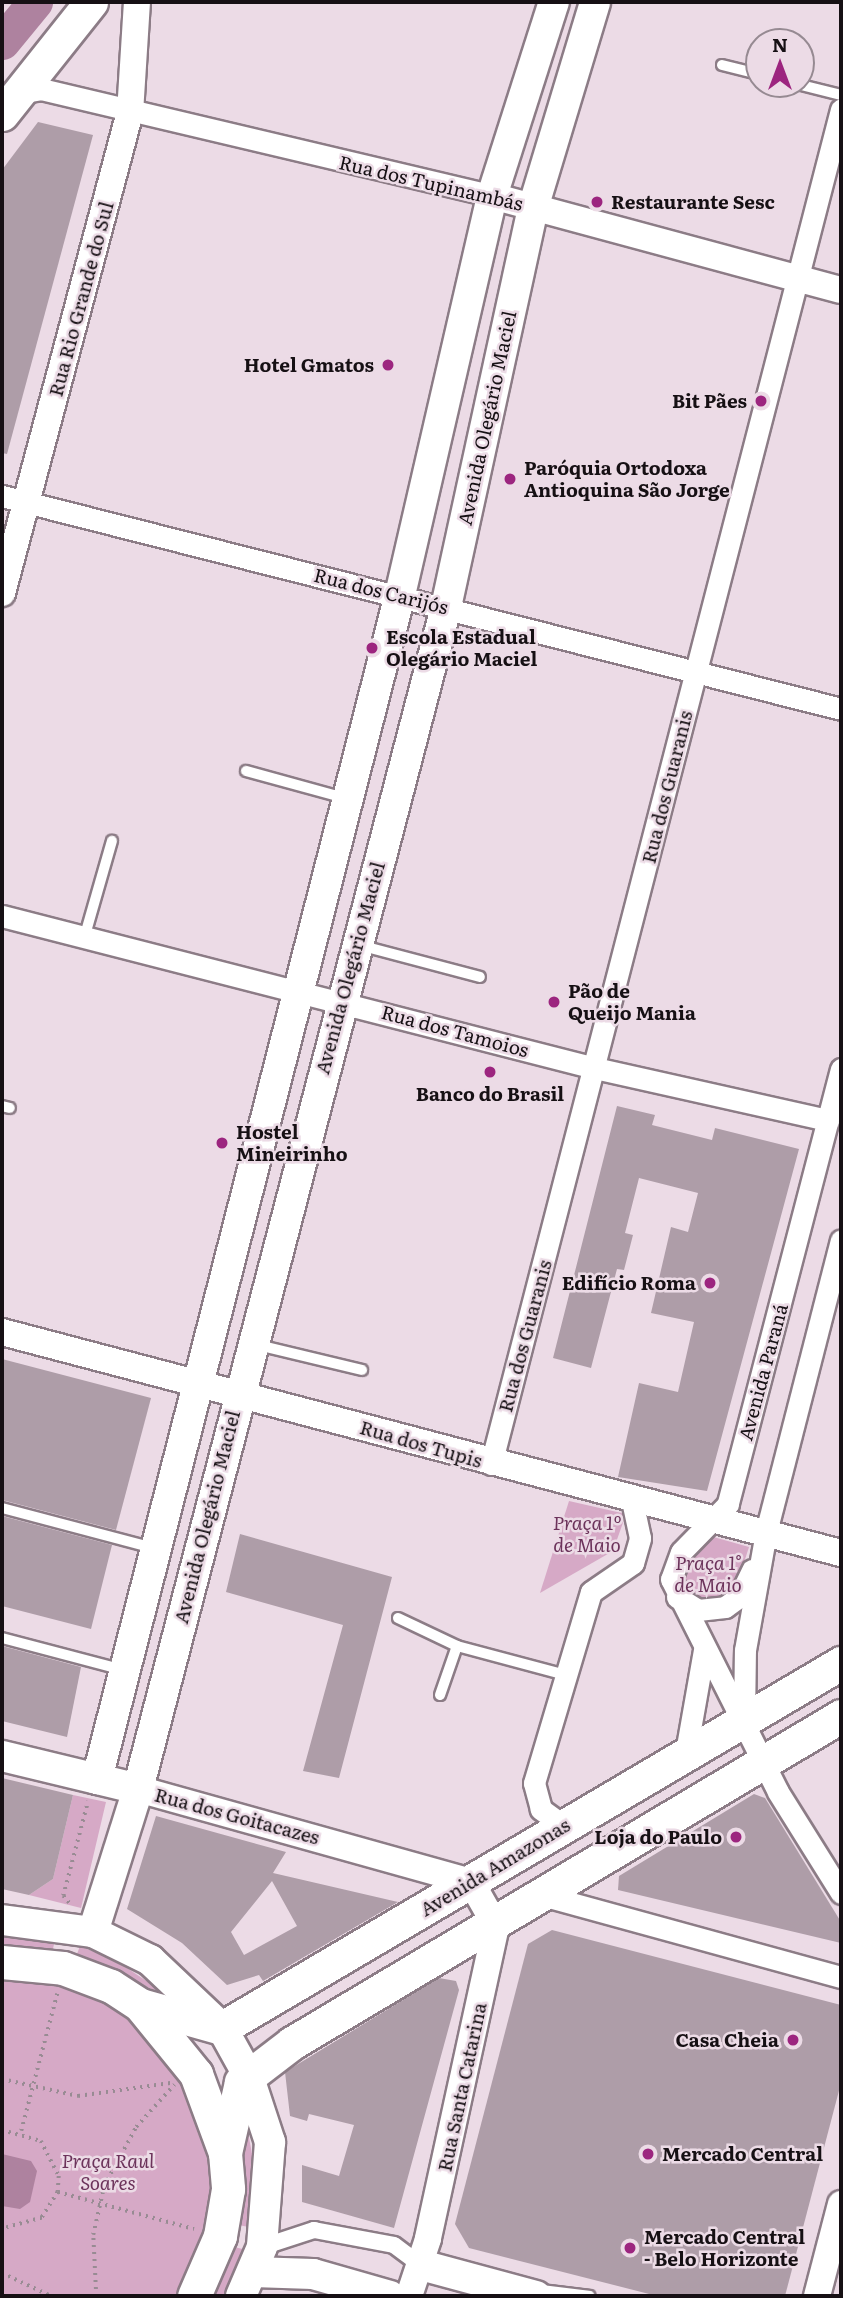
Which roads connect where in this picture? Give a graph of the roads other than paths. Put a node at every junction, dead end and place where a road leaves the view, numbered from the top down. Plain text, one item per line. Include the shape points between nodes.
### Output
1 (91, 2) edge
2 (137, 2) edge
3 (554, 2) edge
4 (595, 2) edge
5 (722, 65) dead end
6 (745, 71) edge
7 (815, 88) edge
8 (841, 95) edge
9 (10, 103) edge
10 (841, 110) edge
11 (130, 113) junction
12 (492, 196) junction
13 (533, 208) junction
14 (793, 277) junction
15 (841, 290) edge
16 (14, 499) edge
17 (2, 593) edge
18 (400, 595) junction
19 (446, 607) junction
20 (697, 668) junction
21 (841, 709) edge
22 (246, 771) dead end
23 (348, 799) junction
24 (112, 841) dead end
25 (2, 916) edge
26 (85, 935) junction
27 (356, 945) junction
28 (480, 977) dead end
29 (299, 990) junction
30 (341, 1000) junction
31 (595, 1068) junction
32 (841, 1069) edge
33 (828, 1120) junction
34 (841, 1240) edge
35 (2, 1332) edge
36 (251, 1343) junction
37 (362, 1370) dead end
38 (195, 1382) junction
39 (239, 1392) junction
40 (491, 1464) junction
41 (632, 1499) junction
42 (2, 1508) edge
43 (717, 1520) junction
44 (766, 1532) junction
45 (153, 1548) junction
46 (841, 1553) edge
47 (674, 1593) junction
48 (398, 1618) dead end
49 (2, 1638) edge
50 (457, 1646) junction
51 (704, 1650) junction
52 (841, 1663) edge
53 (123, 1670) junction
54 (566, 1675) junction
55 (440, 1695) dead end
56 (841, 1716) edge
57 (744, 1721) junction
58 (686, 1752) junction
59 (2, 1756) edge
60 (765, 1762) junction
61 (95, 1778) junction
62 (138, 1789) junction
63 (564, 1826) junction
64 (841, 1876) edge
65 (471, 1882) junction
66 (841, 1892) edge
67 (545, 1896) junction
68 (2, 1920) edge
69 (85, 1922) junction
70 (496, 1926) junction
71 (2, 1962) edge
72 (841, 1978) edge
73 (140, 2006) junction
74 (222, 2028) junction
75 (248, 2075) junction
76 (225, 2152) junction
77 (841, 2204) edge
78 (421, 2265) junction
79 (252, 2272) edge
80 (526, 2294) edge
81 (194, 2296) edge
82 (390, 2296) edge
83 (409, 2296) edge
84 (590, 2296) edge
85 (817, 2296) edge

1 - 9 main road
2 - 11 street, Rua Rio Grande do Sul
3 - 12 main road
4 - 13 main road, Avenida Olegário Maciel
5 - 6 lane
7 - 8 lane
9 - 11 street, Rua dos Tupinambás via 41,89
10 - 14 street, Rua dos Guaranis
11 - 12 street, Rua dos Tupinambás
11 - 16 street, Rua Rio Grande do Sul
12 - 13 street, Rua dos Tupinambás
12 - 18 main road
13 - 14 street, Rua dos Tupinambás
13 - 19 main road, Avenida Olegário Maciel
14 - 15 street, Rua dos Tupinambás
14 - 20 street, Rua dos Guaranis
16 - 17 street, Rua Rio Grande do Sul
16 - 18 street, Rua dos Carijós
18 - 19 street, Rua dos Carijós
18 - 23 main road
19 - 20 street, Rua dos Carijós
19 - 27 main road, Avenida Olegário Maciel
20 - 21 street, Rua dos Carijós
20 - 31 street, Rua dos Guaranis
22 - 23 lane
23 - 29 main road
24 - 26 lane
25 - 26 street, Rua dos Tamoios
26 - 29 street, Rua dos Tamoios
27 - 28 lane
27 - 30 main road, Avenida Olegário Maciel
29 - 30 street, Rua dos Tamoios
29 - 38 main road
30 - 31 street, Rua dos Tamoios
30 - 36 main road, Avenida Olegário Maciel
31 - 33 street, Rua dos Tamoios
31 - 40 street, Rua dos Guaranis
32 - 33 street, Avenida Paraná
33 - 43 street, Avenida Paraná via 735,1476
34 - 44 street
35 - 38 street, Rua dos Tupis
36 - 37 lane
36 - 39 main road, Avenida Olegário Maciel
38 - 39 street, Rua dos Tupis
38 - 45 main road
39 - 40 street, Rua dos Tupis
39 - 62 main road, Avenida Olegário Maciel
40 - 41 street, Rua dos Tupis
41 - 43 street, Rua dos Tupis
41 - 54 street via 640,1538 633,1563 591,1592
42 - 45 lane
43 - 44 street, Rua dos Tupis
43 - 47 street, Avenida Paraná via 681,1552 673,1567
44 - 46 street, Rua dos Tupis
44 - 47 street via 748,1580 725,1607 698,1610
44 - 57 street via 745,1650
45 - 53 main road
47 - 51 street
48 - 50 lane
49 - 53 lane
50 - 54 lane
50 - 55 lane
51 - 57 street
51 - 58 street
52 - 57 main road, Avenida Amazonas
53 - 61 main road
54 - 63 street via 534,1783 541,1809
56 - 60 main road
57 - 58 main road, Avenida Amazonas
57 - 60 street
58 - 63 main road, Avenida Amazonas
59 - 61 main road, Rua dos Goitacazes
60 - 64 street
60 - 66 street
60 - 67 main road
61 - 62 main road, Rua dos Goitacazes
62 - 65 street, Rua dos Goitacazes
62 - 69 main road, Avenida Olegário Maciel
63 - 65 main road, Avenida Amazonas
65 - 70 street
65 - 74 main road, Avenida Amazonas
67 - 70 main road
67 - 72 street
68 - 69 main road
69 - 74 main road via 150,1960
70 - 75 main road
70 - 78 street, Rua Santa Catarina
71 - 73 main road via 71,1970
73 - 74 main road
73 - 76 main road via 196,2074
74 - 75 main road
75 - 76 main road
75 - 79 main road via 270,2142
76 - 81 main road via 228,2189 220,2235
77 - 85 street
78 - 79 street via 394,2245 314,2230
78 - 80 main road
78 - 83 street, Rua Santa Catarina
79 - 82 main road via 313,2274
80 - 84 lane via 554,2287

